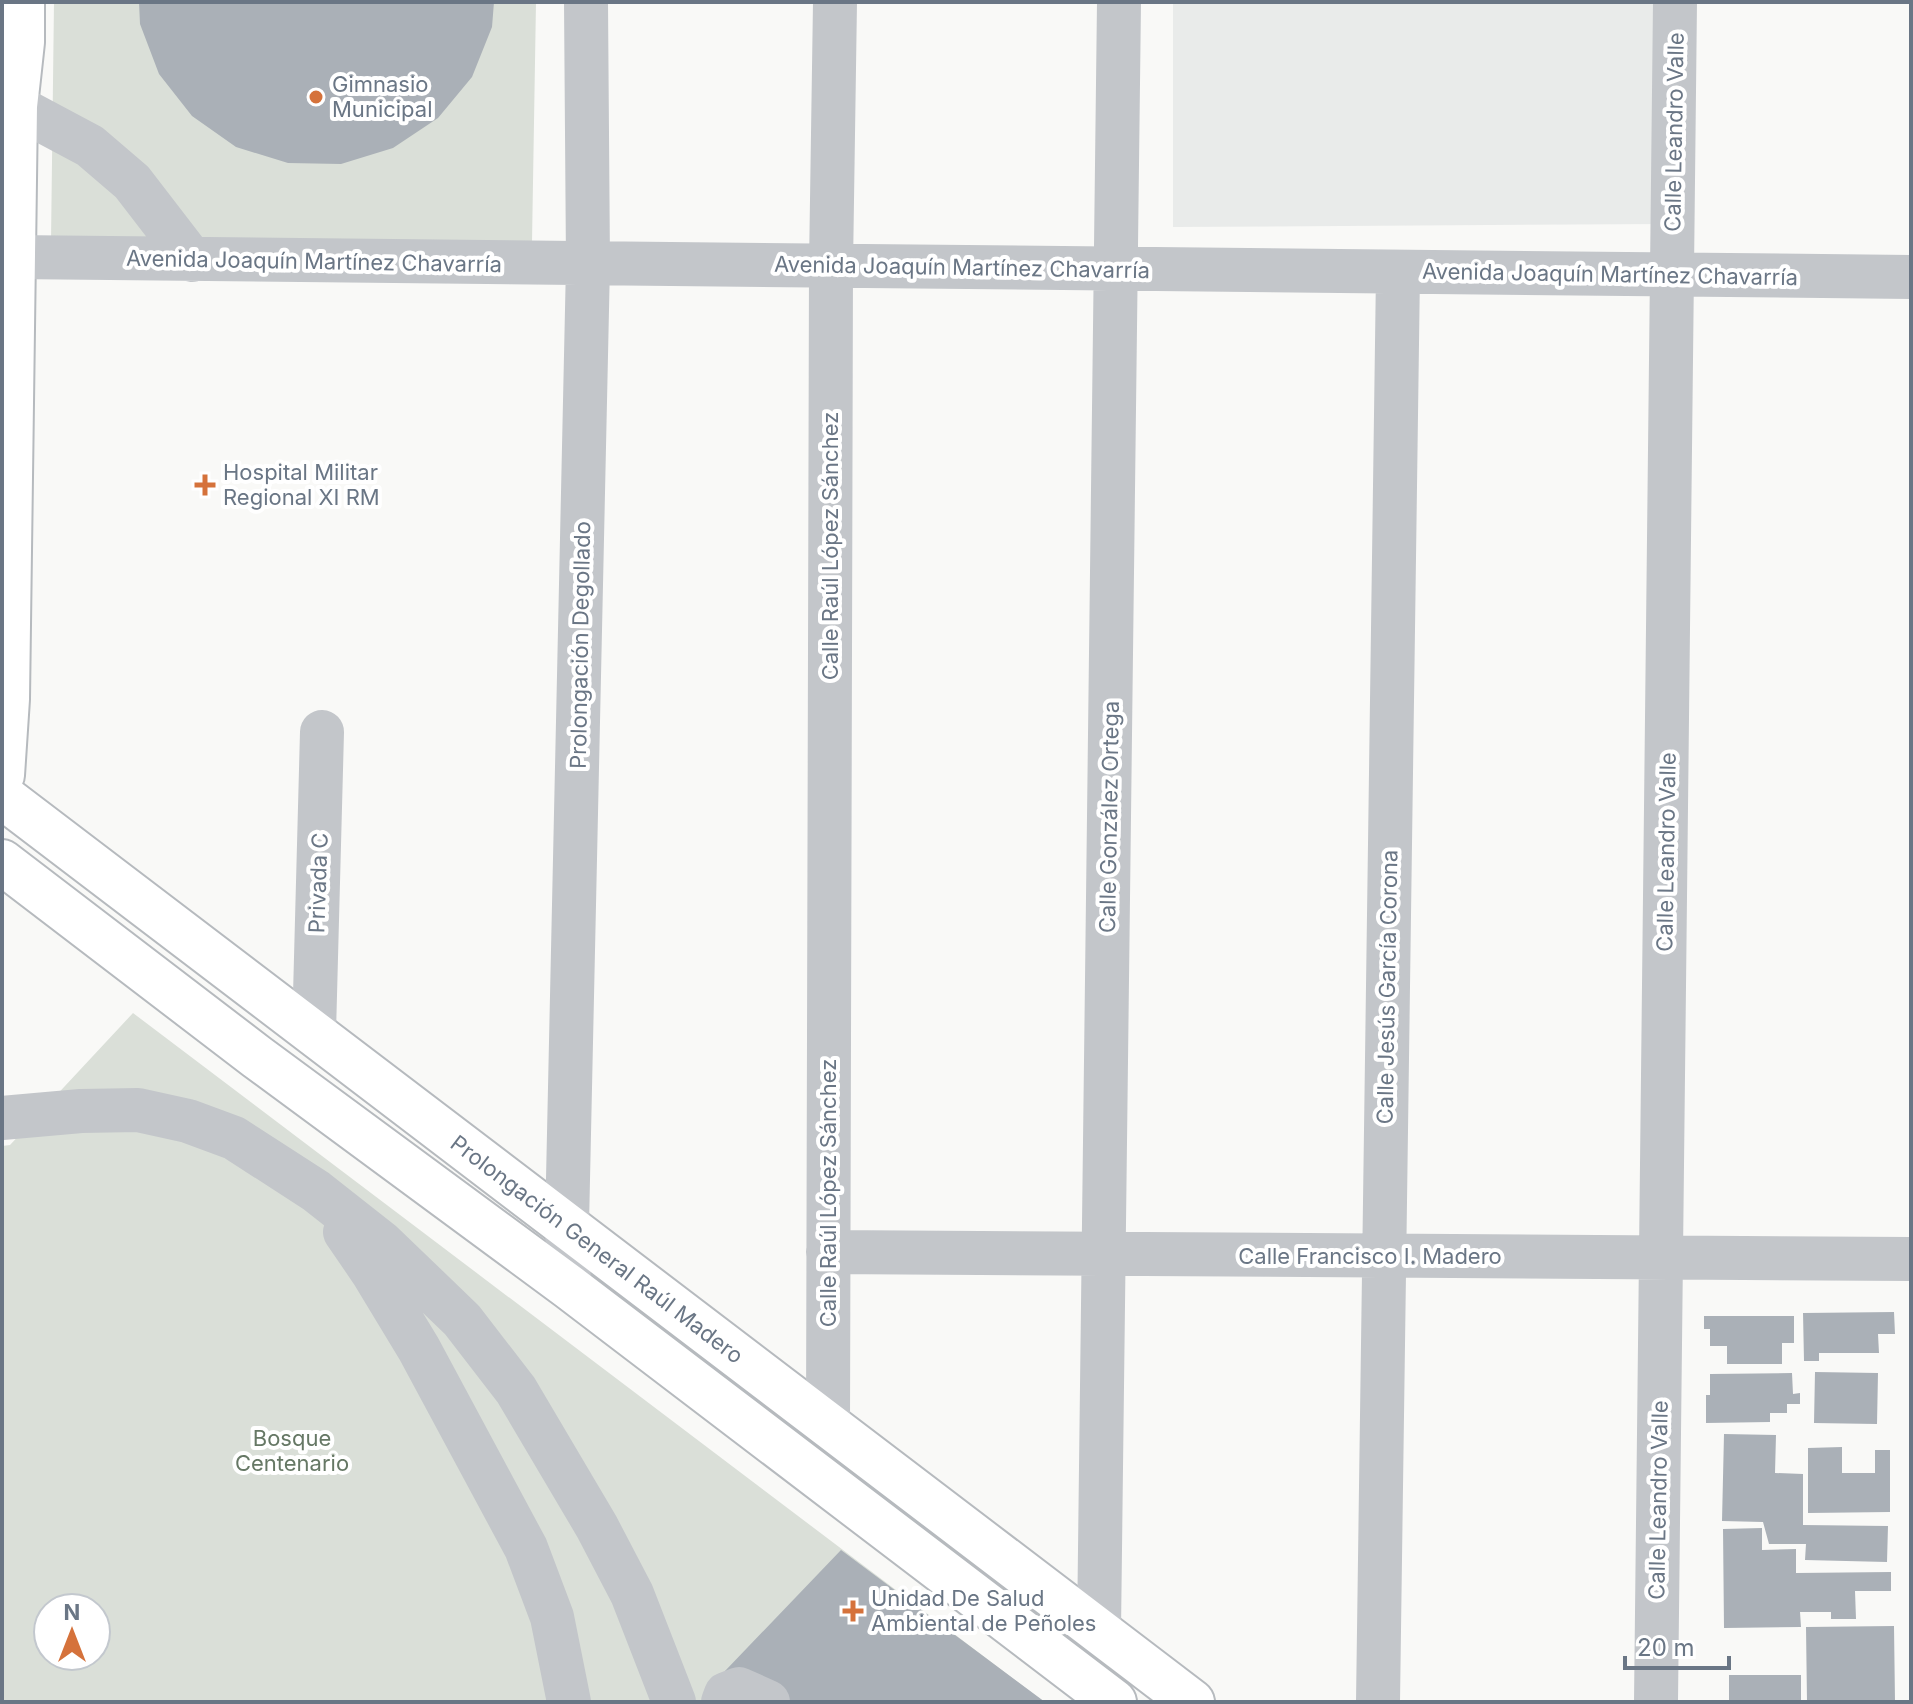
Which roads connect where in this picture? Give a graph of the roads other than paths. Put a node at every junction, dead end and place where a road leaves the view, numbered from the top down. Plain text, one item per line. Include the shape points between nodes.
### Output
1 (586, 2) edge
2 (835, 2) edge
3 (1119, 2) edge
4 (1675, 2) edge
5 (15, 29) edge
6 (15, 106) junction
7 (12, 257) junction
8 (192, 260) junction
9 (588, 264) junction
10 (831, 266) junction
11 (1115, 269) junction
12 (1398, 272) junction
13 (1673, 275) junction
14 (1911, 277) edge
15 (322, 732) dead end
16 (2, 775) edge
17 (2, 796) edge
18 (2, 862) edge
19 (314, 1033) junction
20 (2, 1118) edge
21 (316, 1191) junction
22 (567, 1225) junction
23 (828, 1252) junction
24 (1104, 1254) junction
25 (1384, 1256) junction
26 (1661, 1257) junction
27 (1911, 1259) edge
28 (569, 1287) junction
29 (828, 1425) junction
30 (1099, 1631) junction
31 (569, 1702) edge
32 (674, 1702) edge
33 (723, 1702) edge
34 (768, 1702) edge
35 (1114, 1702) edge
36 (1192, 1702) edge
37 (1378, 1702) edge
38 (1656, 1702) edge

1 - 9 street, Prolongación Degollado
2 - 10 street, Calle Raúl López Sánchez
3 - 11 street, Calle González Ortega
4 - 13 street, Calle Leandro Valle
5 - 6 main road
6 - 7 main road
6 - 8 street via 90,146 122,173
7 - 8 street, Avenida Joaquín Martínez Chavarría
7 - 16 main road
8 - 9 street, Avenida Joaquín Martínez Chavarría
9 - 10 street, Avenida Joaquín Martínez Chavarría
9 - 22 street, Prolongación Degollado
10 - 11 street, Avenida Joaquín Martínez Chavarría
10 - 23 street, Calle Raúl López Sánchez
11 - 12 street, Avenida Joaquín Martínez Chavarría
11 - 24 street, Calle González Ortega
12 - 13 street, Avenida Joaquín Martínez Chavarría
12 - 25 street, Calle Jesús García Corona
13 - 14 street, Avenida Joaquín Martínez Chavarría
13 - 26 street, Calle Leandro Valle
15 - 19 street, Privada C
17 - 19 main road, Prolongación General Raúl Madero
18 - 28 main road
19 - 22 main road, Prolongación General Raúl Madero
20 - 21 street via 138,1110 188,1121 234,1138
21 - 31 street via 419,1349 526,1548 552,1617
21 - 32 street via 382,1243 462,1320 516,1390 632,1594
22 - 28 street, Prolongación Degollado
22 - 29 main road, Prolongación General Raúl Madero
23 - 24 street, Calle Francisco I. Madero
23 - 29 street, Calle Raúl López Sánchez
24 - 25 street, Calle Francisco I. Madero
24 - 30 street, Calle González Ortega
25 - 26 street, Calle Francisco I. Madero
25 - 37 street, Calle Jesús García Corona
26 - 27 street, Calle Francisco I. Madero
26 - 38 street, Calle Leandro Valle
28 - 35 main road
29 - 30 main road, Prolongación General Raúl Madero
30 - 36 main road, Prolongación General Raúl Madero
33 - 34 street via 726,1694 739,1689

